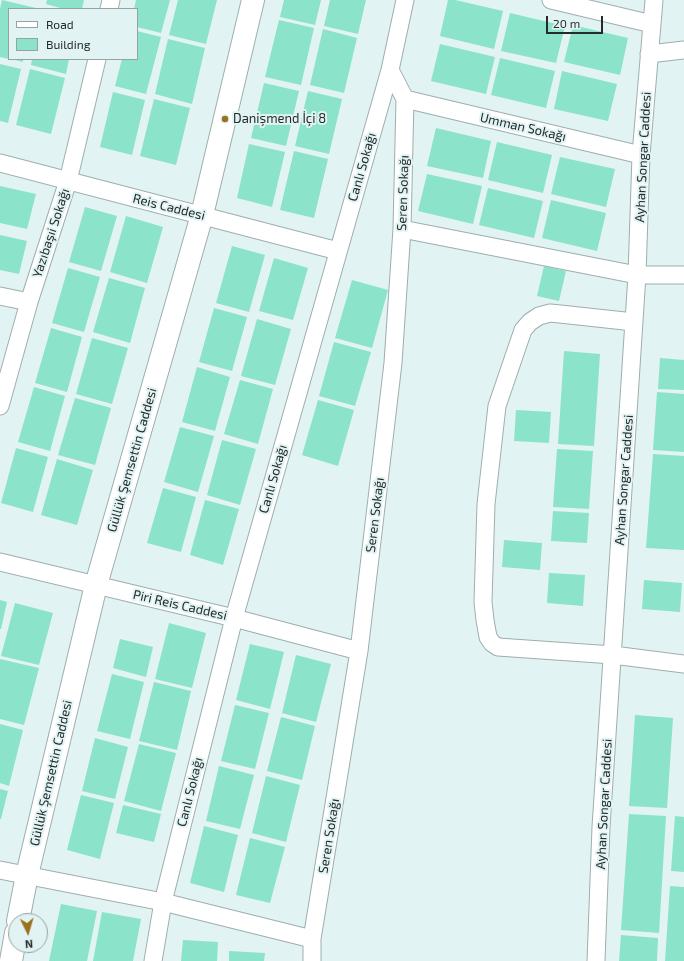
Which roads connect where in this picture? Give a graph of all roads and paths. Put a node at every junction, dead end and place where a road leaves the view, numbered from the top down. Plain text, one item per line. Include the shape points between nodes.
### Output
1 (253, 0) edge
2 (405, 0) edge
3 (551, 0) edge
4 (654, 0) edge
5 (652, 24) junction
6 (684, 50) edge
7 (649, 54) junction
8 (97, 60) edge
9 (390, 70) junction
10 (405, 99) junction
11 (640, 155) junction
12 (0, 163) edge
13 (68, 181) junction
14 (202, 216) junction
15 (402, 228) junction
16 (338, 251) junction
17 (637, 275) junction
18 (684, 275) edge
19 (0, 296) edge
20 (29, 302) junction
21 (634, 322) junction
22 (0, 406) edge
23 (0, 562) edge
24 (96, 585) junction
25 (234, 618) junction
26 (359, 651) junction
27 (612, 655) junction
28 (684, 664) edge
29 (0, 870) edge
30 (27, 875) junction
31 (163, 902) junction
32 (20, 913) edge
33 (312, 940) junction
34 (153, 961) edge
35 (312, 961) edge
36 (596, 961) edge

1 - 14 street, Güllük Şemsettin Caddesi
2 - 9 street, Canlı Sokağı
3 - 5 street
4 - 5 street, Ayhan Songar Caddesi
5 - 7 street, Ayhan Songar Caddesi
6 - 7 street
7 - 11 street, Ayhan Songar Caddesi
8 - 13 street, Yazıbaşıi Sokağı
9 - 10 street, Seren Sokağı
9 - 16 street, Canlı Sokağı
10 - 11 street, Umman Sokağı
10 - 15 street, Seren Sokağı
11 - 17 street, Ayhan Songar Caddesi
12 - 13 street, Reis Caddesi
13 - 14 street, Reis Caddesi
13 - 20 street, Yazıbaşıi Sokağı
14 - 16 street, Reis Caddesi
14 - 24 street, Güllük Şemsettin Caddesi
15 - 17 street
15 - 26 street, Seren Sokağı via 394,363
16 - 25 street, Canlı Sokağı
17 - 18 street
17 - 21 street, Ayhan Songar Caddesi
19 - 20 street
20 - 22 street, Yazıbaşıi Sokağı
21 - 27 street, Ayhan Songar Caddesi
21 - 27 street via 550,314 539,316 523,330 497,406 486,504 483,602 488,637 492,643 498,647
23 - 24 street, Piri Reis Caddesi
24 - 25 street, Piri Reis Caddesi
24 - 30 street, Güllük Şemsettin Caddesi
25 - 26 street, Piri Reis Caddesi
25 - 31 street, Canlı Sokağı
26 - 33 street, Seren Sokağı
27 - 28 street
27 - 36 street, Ayhan Songar Caddesi via 601,827
29 - 30 street
30 - 31 street
30 - 32 street, Güllük Şemsettin Caddesi
31 - 33 street
31 - 34 street, Canlı Sokağı
33 - 35 street, Seren Sokağı

